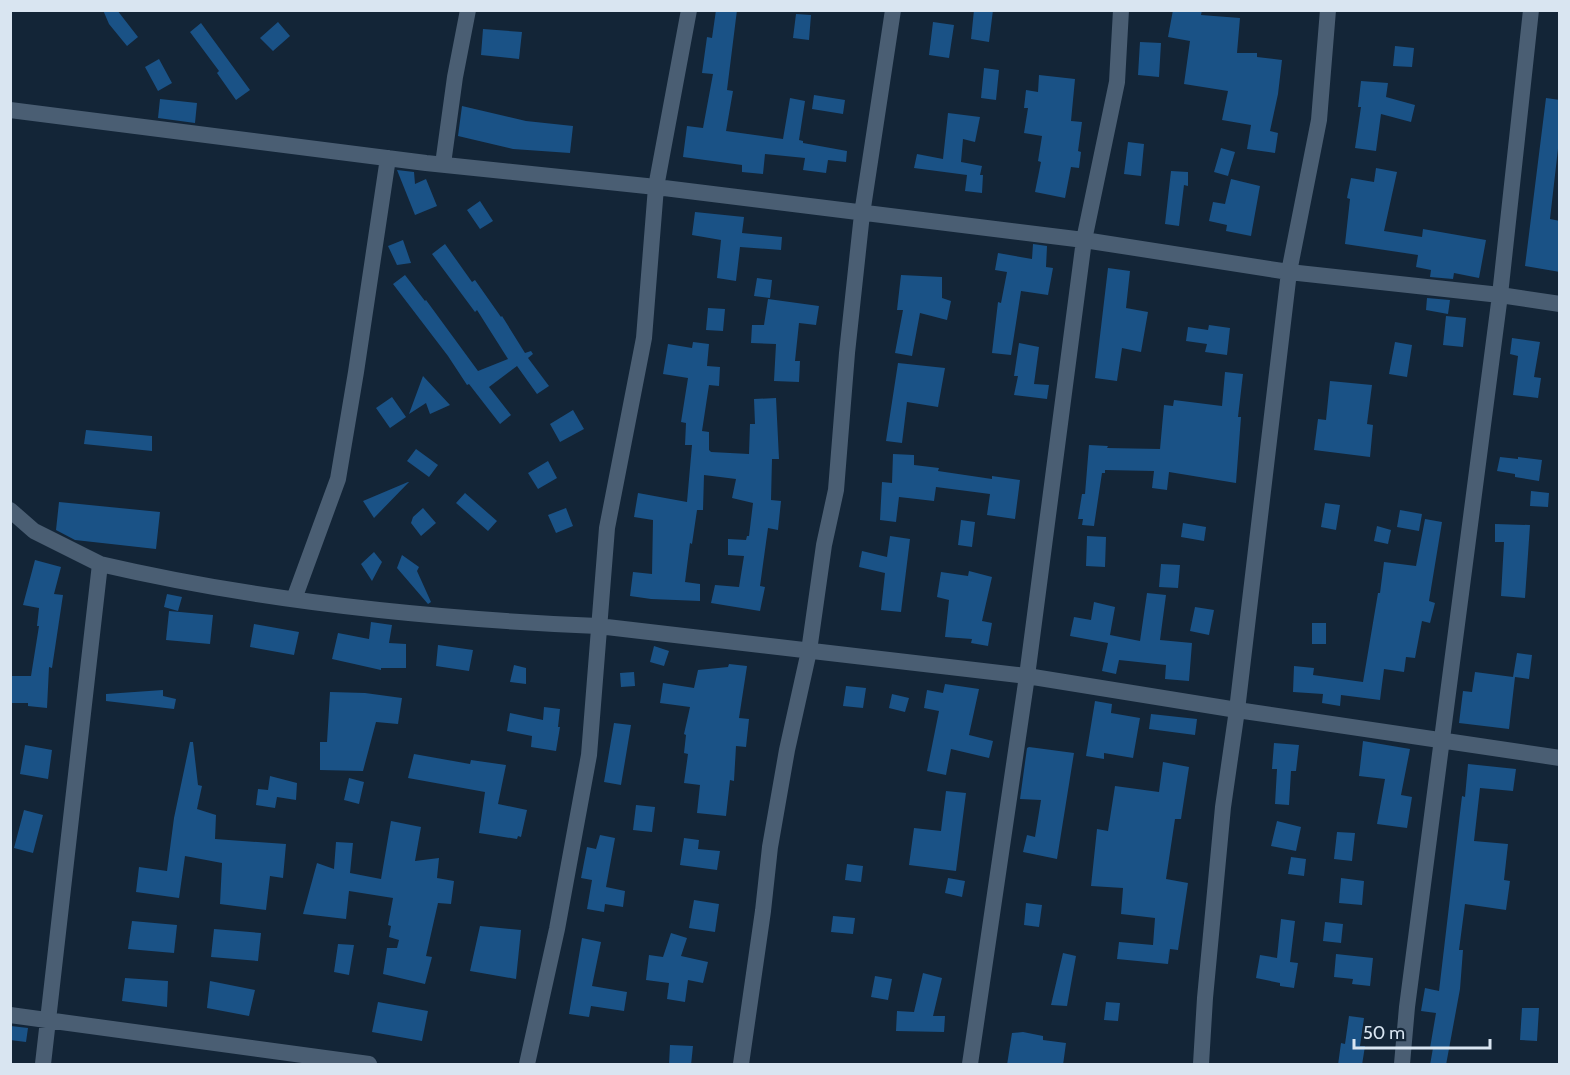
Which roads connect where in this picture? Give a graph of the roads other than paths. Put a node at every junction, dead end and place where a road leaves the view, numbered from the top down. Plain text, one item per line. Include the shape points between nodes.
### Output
1 (468, 10) edge
2 (689, 10) edge
3 (893, 10) edge
4 (1121, 10) edge
5 (1328, 10) edge
6 (1531, 10) edge
7 (10, 110) edge
8 (388, 158) junction
9 (443, 165) junction
10 (656, 187) junction
11 (862, 214) junction
12 (1084, 240) junction
13 (1289, 272) junction
14 (1500, 295) junction
15 (1560, 304) edge
16 (10, 510) edge
17 (100, 564) junction
18 (294, 599) junction
19 (598, 626) junction
20 (809, 651) junction
21 (1027, 676) junction
22 (1237, 710) junction
23 (1443, 740) junction
24 (1560, 758) edge
25 (10, 1015) edge
26 (48, 1020) junction
27 (43, 1065) edge
28 (369, 1065) edge
29 (527, 1065) edge
30 (741, 1065) edge
31 (970, 1065) edge
32 (1201, 1065) edge
33 (1402, 1065) edge

1 - 9 street
2 - 10 street
3 - 11 street
4 - 12 street via 1117,82
5 - 13 street via 1319,120
6 - 14 street
7 - 8 street
8 - 9 street
8 - 18 street via 338,479
9 - 10 street
10 - 11 street
10 - 19 street via 644,338 607,528
11 - 12 street
11 - 20 street via 836,490
12 - 13 street
12 - 21 street
13 - 14 street
13 - 22 street
14 - 15 street
14 - 23 street
16 - 17 street via 34,531
17 - 18 street
17 - 26 street
18 - 19 street via 400,612
19 - 20 street
19 - 29 street via 589,755
20 - 21 street
20 - 30 street via 770,847
21 - 22 street
21 - 31 street
22 - 23 street
22 - 32 street via 1223,807
23 - 24 street
23 - 33 street
25 - 26 street
26 - 27 street
26 - 28 street

